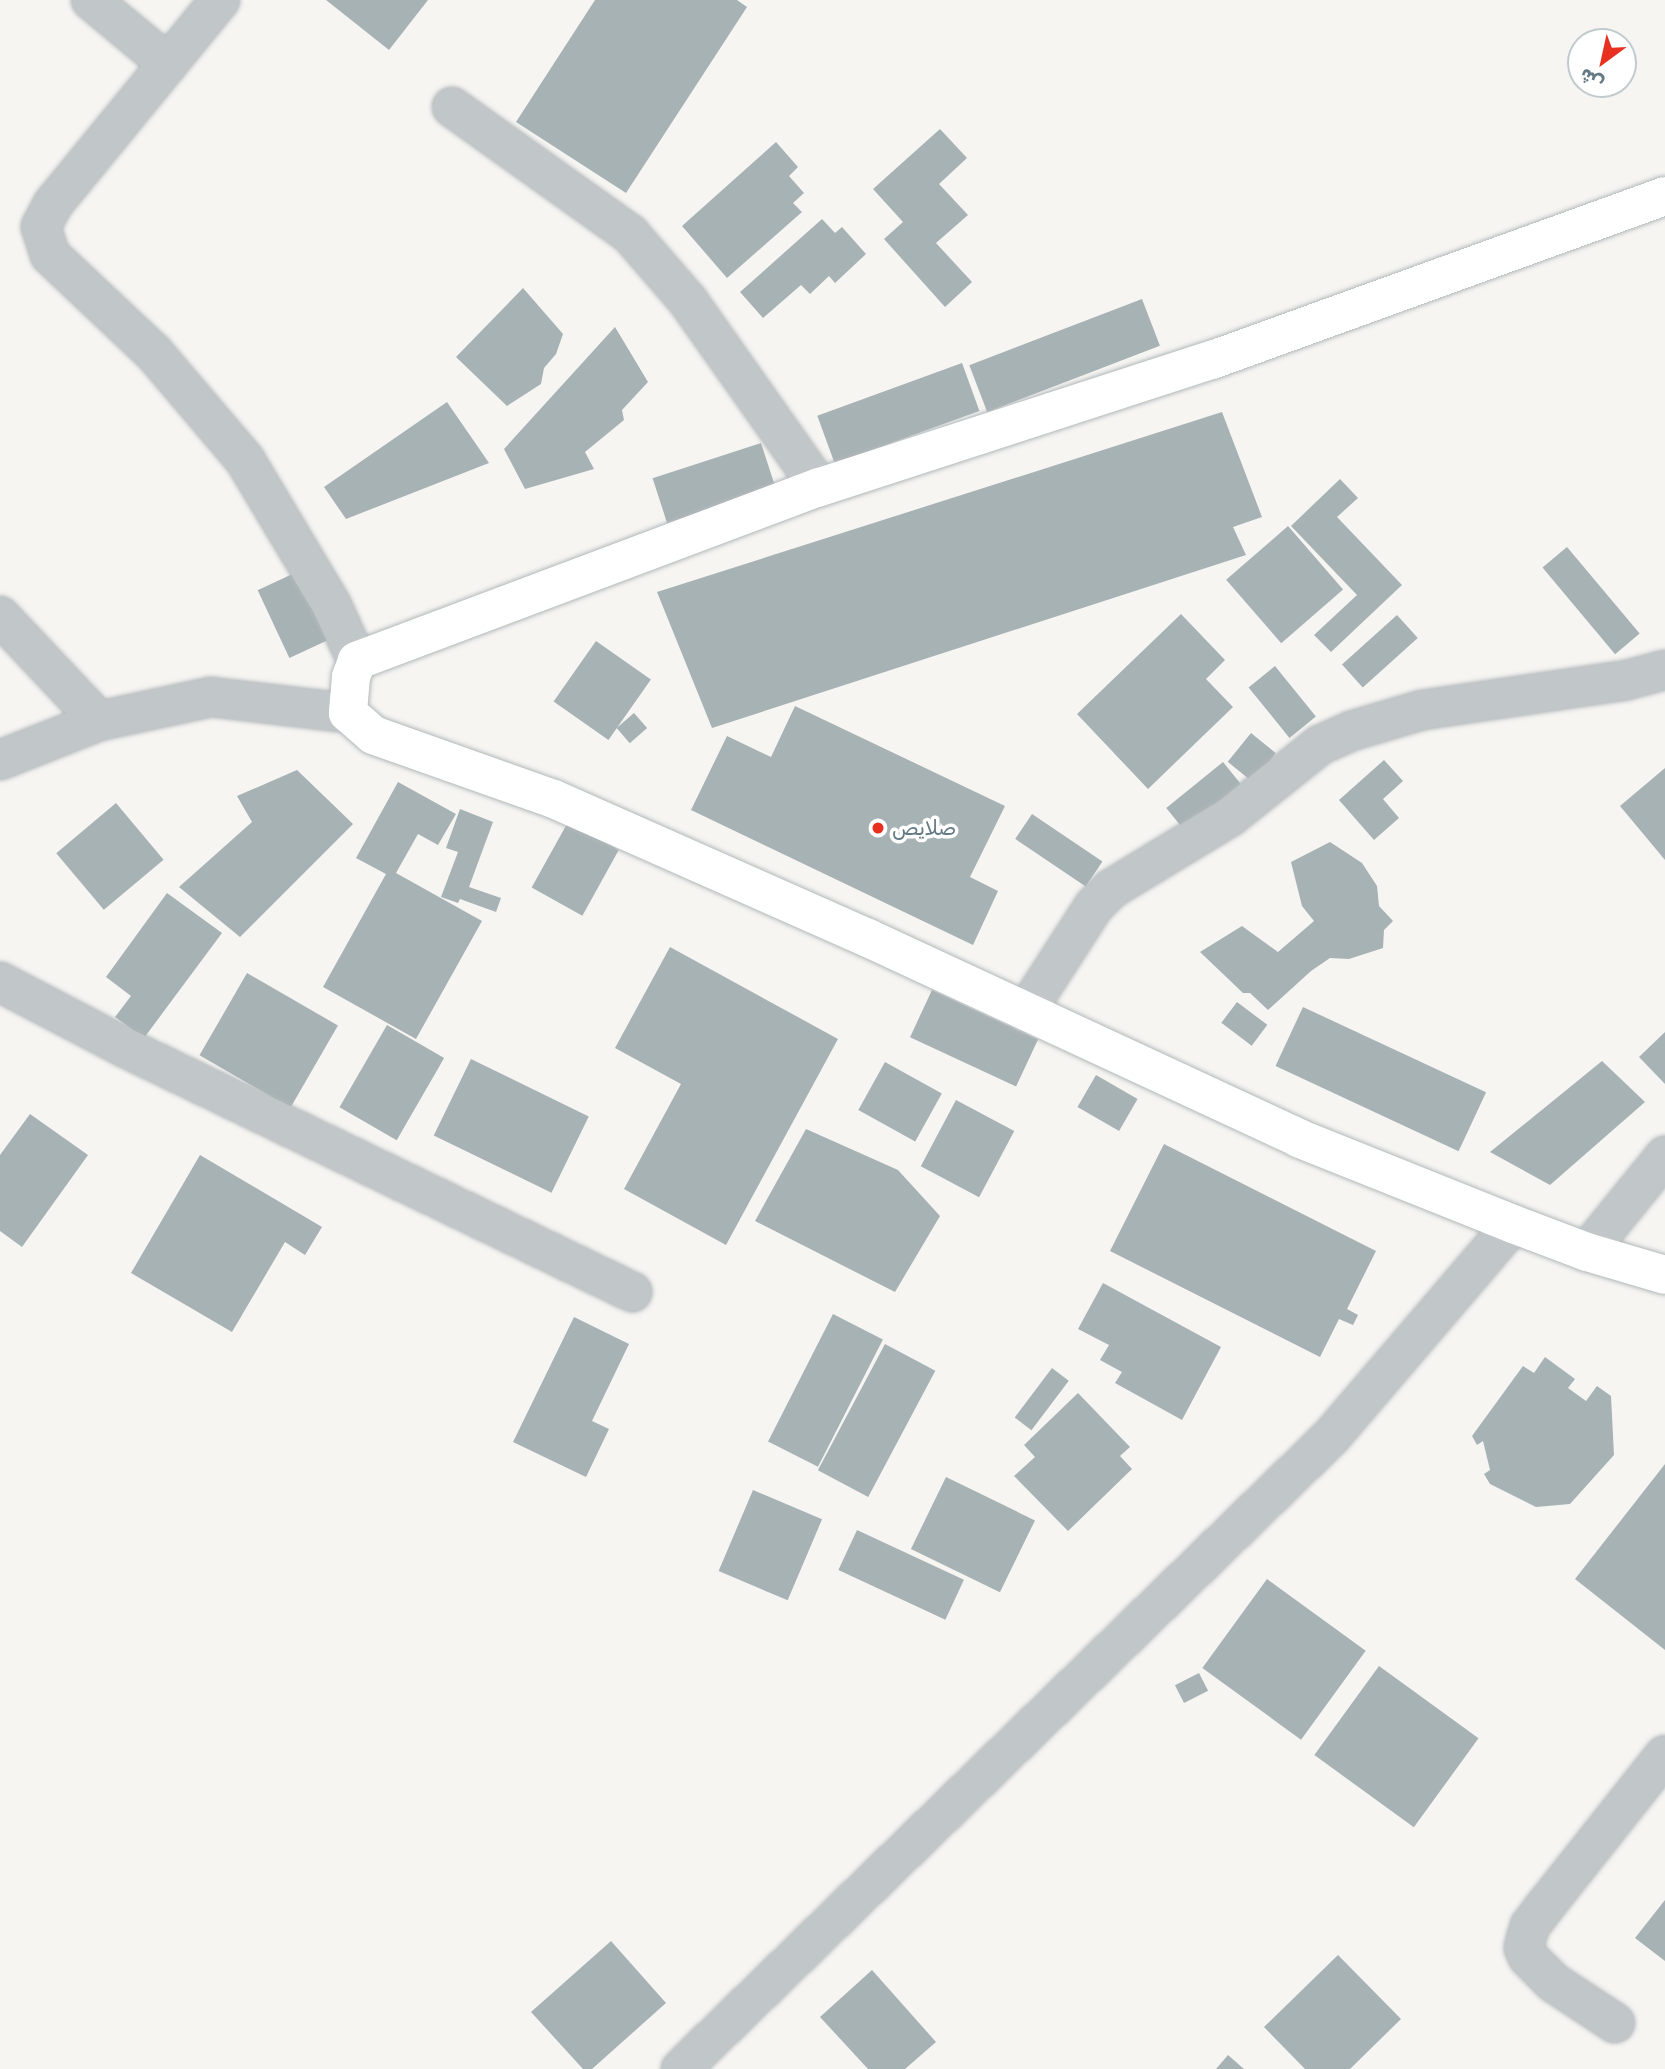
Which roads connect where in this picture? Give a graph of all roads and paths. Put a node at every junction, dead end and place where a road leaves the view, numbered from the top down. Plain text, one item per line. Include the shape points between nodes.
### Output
1 (91, 0) edge
2 (220, 0) edge
3 (168, 64) junction
4 (452, 107) dead end
5 (1665, 196) edge
6 (819, 487) junction
7 (0, 617) edge
8 (357, 661) junction
9 (1665, 670) edge
10 (348, 713) junction
11 (99, 721) junction
12 (0, 760) edge
13 (0, 982) edge
14 (1025, 1013) junction
15 (1665, 1156) edge
16 (1513, 1224) junction
17 (1587, 1252) junction
18 (1665, 1275) edge
19 (632, 1292) dead end
20 (1665, 1755) edge
21 (1615, 2023) dead end
22 (681, 2069) edge

1 - 3 street
2 - 3 street
3 - 8 street via 53,204 41,227 50,255 154,353 245,460 331,604
4 - 6 street via 630,234 688,301
5 - 6 main road via 1214,359
6 - 8 main road
7 - 11 street
8 - 10 main road
9 - 14 street via 1627,680 1422,710 1320,745 1231,816 1111,889 1094,906
10 - 11 street via 211,697
10 - 14 main road via 373,735 554,799
11 - 12 street
13 - 19 street via 126,1048
14 - 16 main road via 1298,1139
15 - 17 street
16 - 17 main road
16 - 22 street via 1331,1437
17 - 18 main road
20 - 21 street via 1530,1926 1524,1948 1553,1983

